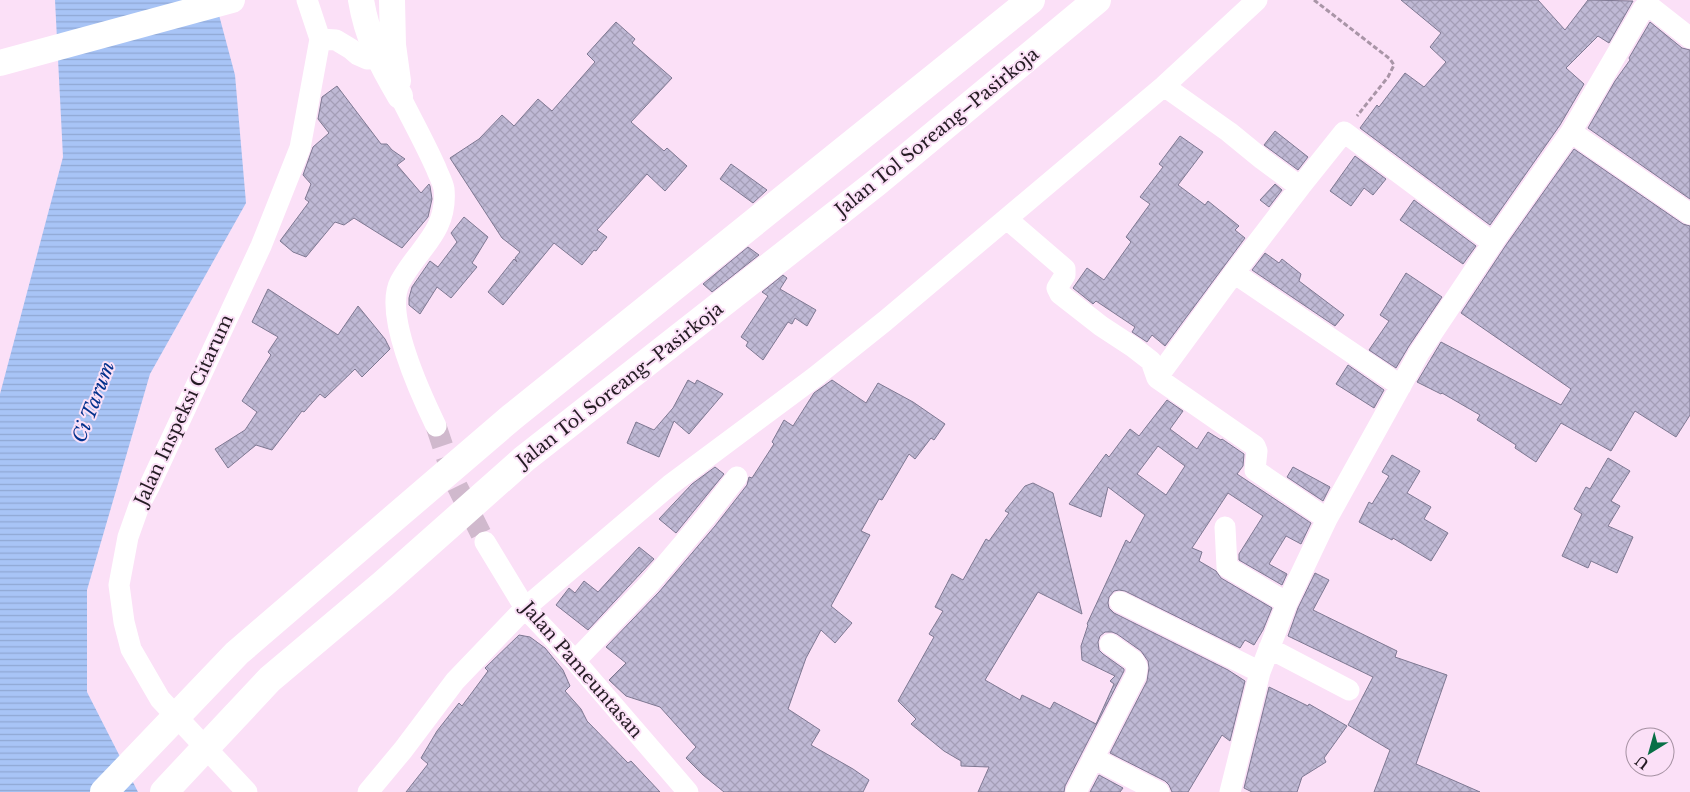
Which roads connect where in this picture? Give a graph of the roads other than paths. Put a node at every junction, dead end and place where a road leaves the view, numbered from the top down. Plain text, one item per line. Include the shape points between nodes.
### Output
1 (232, 0) edge
2 (308, 0) edge
3 (361, 0) edge
4 (392, 0) edge
5 (1031, 0) edge
6 (1097, 0) edge
7 (1257, 0) edge
8 (1647, 4) edge
9 (1690, 38) edge
10 (320, 40) junction
11 (387, 59) junction
12 (0, 63) edge
13 (1164, 86) junction
14 (400, 96) joint
15 (1571, 132) junction
16 (1300, 186) junction
17 (1690, 214) edge
18 (1007, 219) junction
19 (1493, 243) junction
20 (1234, 273) junction
21 (1157, 378) junction
22 (1401, 386) junction
23 (436, 426) tunnel mouth
24 (737, 477) dead end
25 (1327, 519) junction
26 (1225, 527) dead end
27 (485, 542) tunnel mouth
28 (1120, 602) dead end
29 (1287, 603) junction
30 (525, 608) junction
31 (1110, 644) dead end
32 (1269, 648) junction
33 (574, 661) junction
34 (1260, 672) junction
35 (1349, 690) dead end
36 (1093, 758) junction
37 (678, 789) edge
38 (104, 792) edge
39 (164, 792) edge
40 (247, 792) edge
41 (368, 792) edge
42 (1076, 792) edge
43 (1159, 792) edge
44 (1230, 792) edge

1 - 12 main road
2 - 10 street, Jalan Inspeksi Citarum
3 - 11 main road via 364,18
4 - 11 main road
5 - 38 highway via 512,417 237,653
6 - 39 highway, Jalan Tol Soreang–Pasirkoja via 876,183 524,459 270,679
7 - 13 street
8 - 9 street
8 - 15 street
10 - 11 street via 336,40 367,58
10 - 40 street, Jalan Inspeksi Citarum via 300,148 261,246 139,506 128,537 119,584 131,649 160,700
11 - 14 main road
13 - 16 street
13 - 18 street
14 - 23 street via 444,186 440,225 399,283 395,301 407,357
15 - 17 street
15 - 19 street
16 - 19 street via 1344,132
16 - 20 street
18 - 21 street via 1065,269 1057,288 1060,294 1151,361
18 - 30 street via 862,340 670,485
19 - 22 street via 1419,353
20 - 21 street
20 - 22 street
21 - 25 street via 1255,446 1255,470
22 - 25 street
24 - 33 street via 649,584
25 - 29 street
26 - 29 street via 1228,569
27 - 30 street, Jalan Pameuntasan
28 - 34 street
29 - 32 street
30 - 33 street, Jalan Pameuntasan
30 - 41 street via 454,681
31 - 36 street via 1134,661 1136,675
32 - 34 street
32 - 35 street
33 - 37 street, Jalan Pameuntasan
34 - 44 street
36 - 42 street
36 - 43 street

